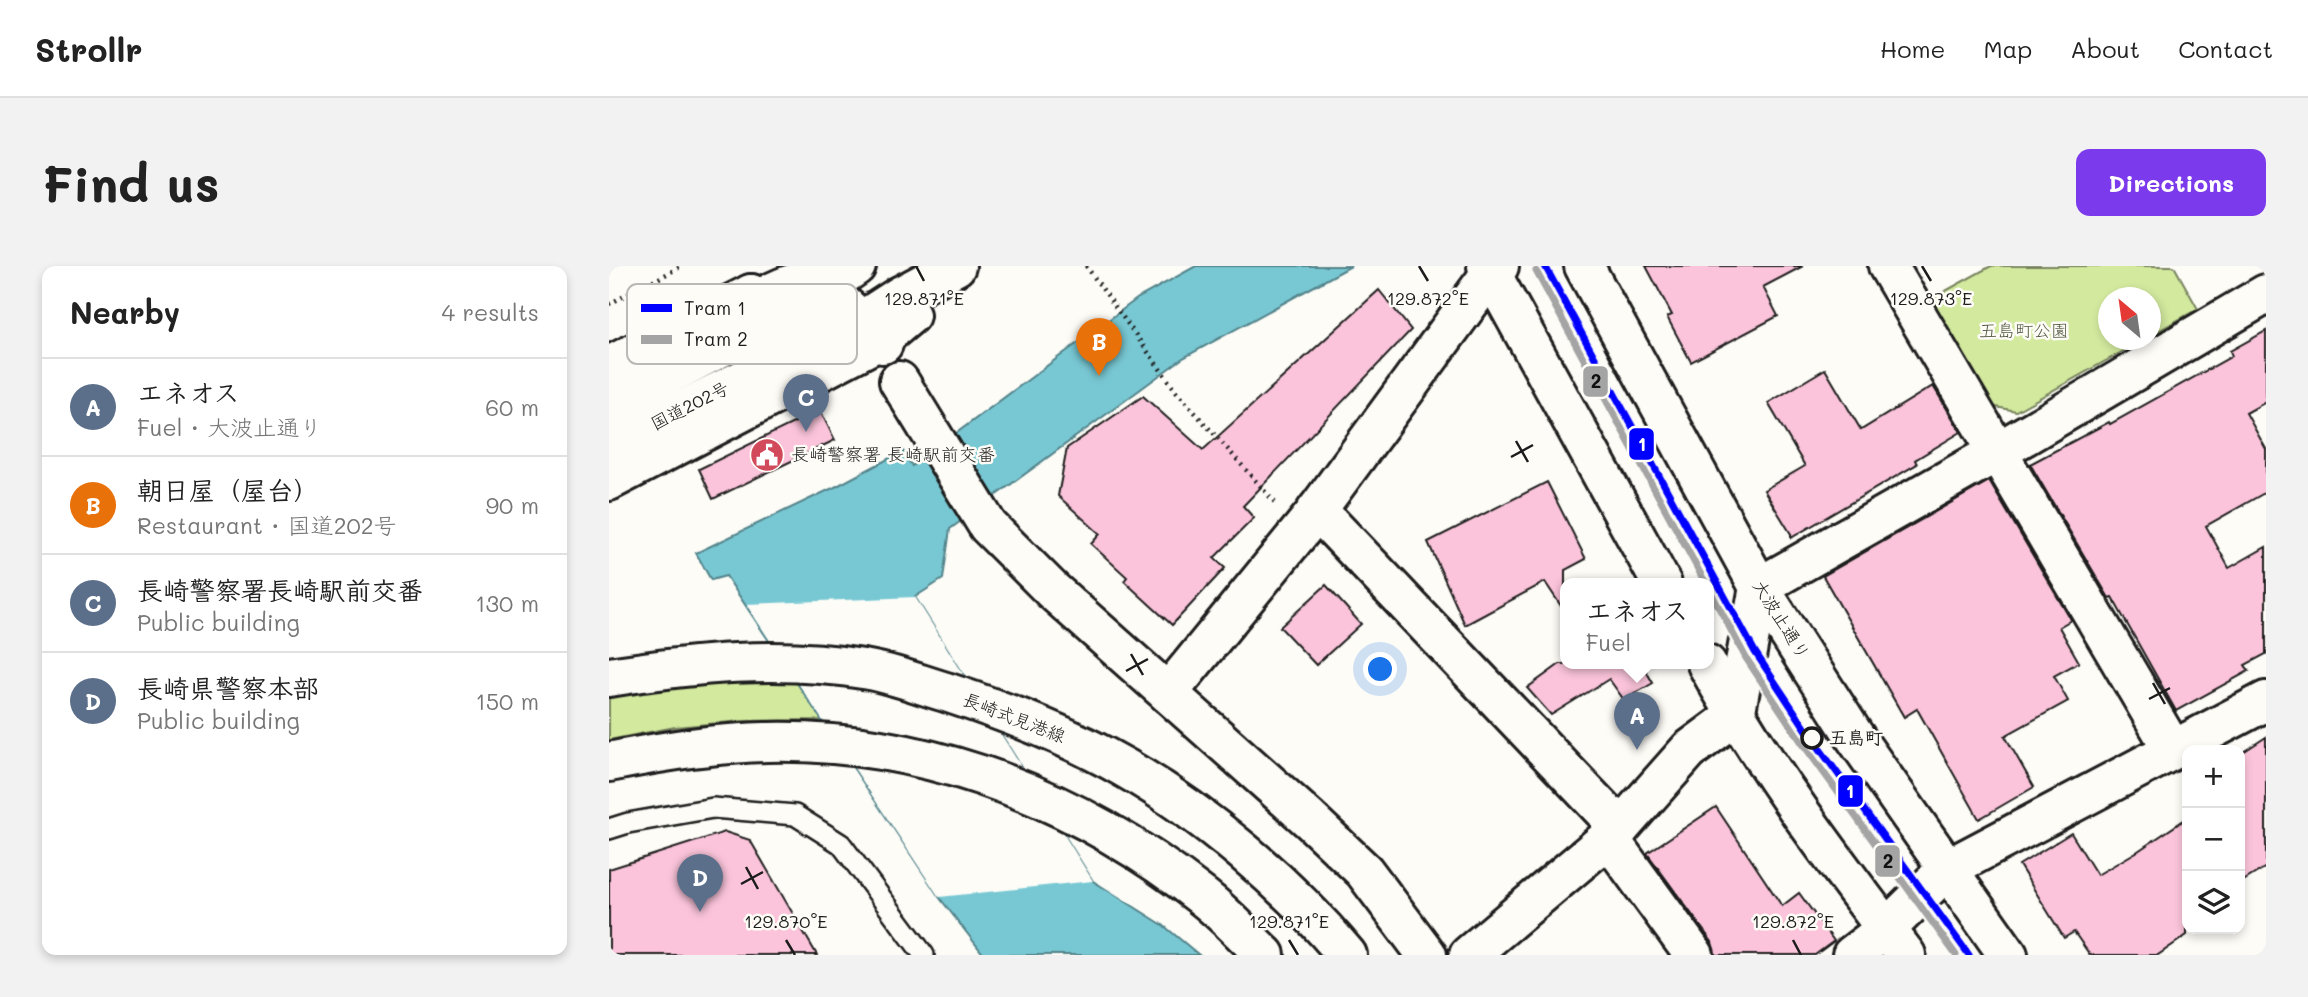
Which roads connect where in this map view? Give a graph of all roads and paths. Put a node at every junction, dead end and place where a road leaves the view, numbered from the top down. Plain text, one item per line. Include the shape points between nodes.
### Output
1 (681, 266) edge
2 (956, 266) edge
3 (1086, 266) edge
4 (1584, 266) edge
5 (1888, 266) edge
6 (1493, 268) edge
7 (647, 284) edge
8 (627, 294) edge
9 (2266, 294) edge
10 (857, 297) edge
11 (609, 304) edge
12 (857, 313) edge
13 (857, 357) edge
14 (627, 359) edge
15 (674, 364) edge
16 (739, 364) edge
17 (830, 364) edge
18 (609, 366) edge
19 (899, 381) junction
20 (609, 406) edge
21 (609, 446) edge
22 (1997, 452) junction
23 (609, 481) edge
24 (1308, 521) junction
25 (1659, 578) edge
26 (1759, 587) junction
27 (1710, 669) edge
28 (609, 677) edge
29 (1168, 693) junction
30 (2266, 701) edge
31 (1735, 716) junction
32 (2173, 750) junction
33 (609, 762) edge
34 (609, 829) edge
35 (1614, 832) junction
36 (1947, 869) junction
37 (1896, 942) edge
38 (924, 955) edge
39 (1265, 955) edge
40 (1347, 955) edge
41 (1427, 955) edge
42 (1469, 955) edge
43 (1694, 955) edge
44 (1852, 955) edge
45 (2008, 955) edge

1 - 7 path
2 - 10 main road, 国道202号 via 900,296
3 - 24 path via 1176,391
4 - 26 main road, 大波止通り
5 - 22 main road
6 - 24 main road
6 - 25 main road
8 - 11 path
9 - 22 main road
12 - 19 main road via 905,377
13 - 19 main road via 874,354 885,365 893,385
14 - 18 main road
15 - 20 main road, 国道202号
16 - 21 main road, 国道202号
17 - 23 main road
19 - 29 main road via 988,526
22 - 26 main road
22 - 32 main road
24 - 29 main road
24 - 35 main road
26 - 31 main road
26 - 36 main road, 大波止通り
27 - 31 main road
28 - 40 main road, 長崎式見港線 via 722,663 797,662 864,669 994,708 1114,762 1187,809 1299,901
29 - 41 main road via 1364,871
30 - 32 main road
31 - 35 main road via 1689,750
31 - 37 main road
32 - 36 main road
33 - 39 main road via 732,743 800,743 864,748 985,775 1032,793 1130,845 1205,898
34 - 38 lane via 713,808 795,815 841,844
35 - 42 main road
35 - 43 main road
36 - 37 main road
36 - 45 main road, 大波止通り
37 - 44 main road

